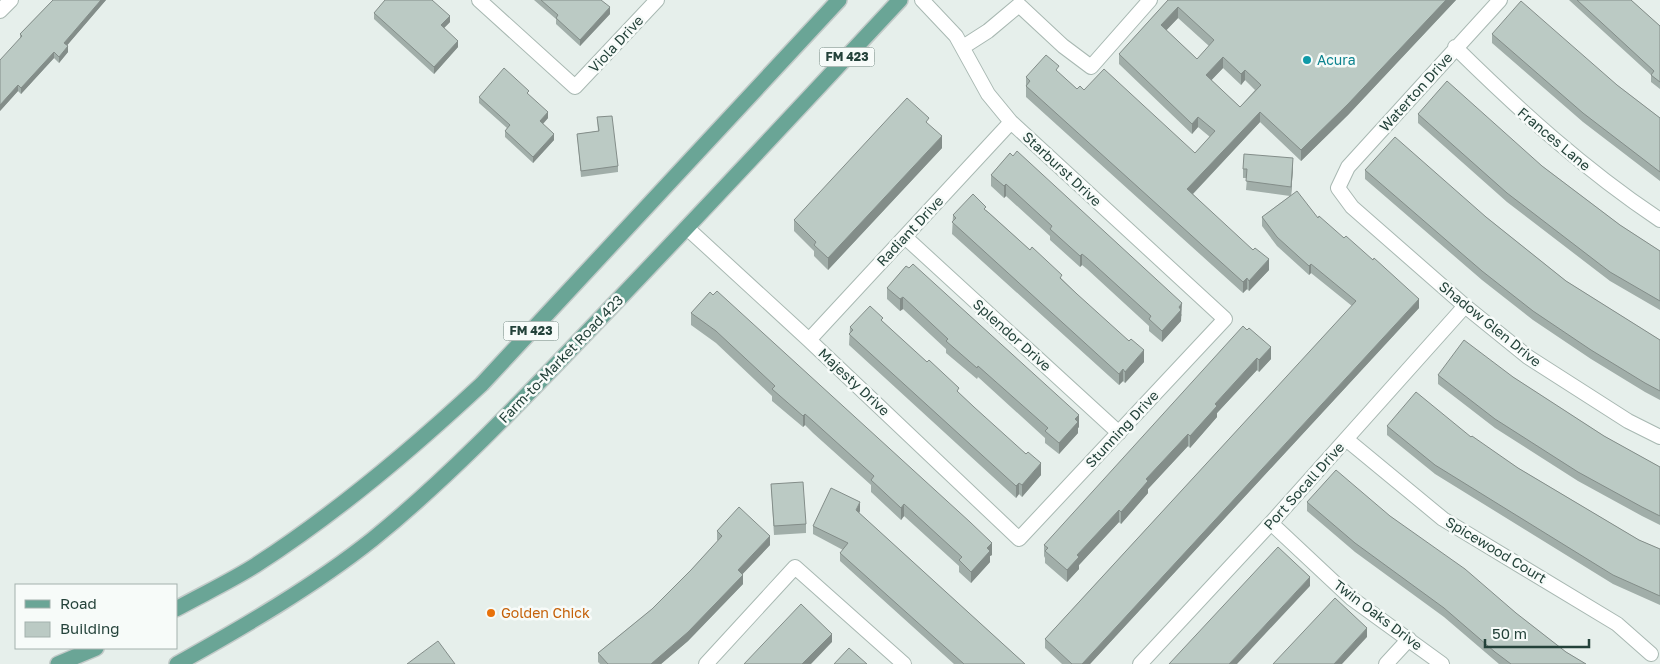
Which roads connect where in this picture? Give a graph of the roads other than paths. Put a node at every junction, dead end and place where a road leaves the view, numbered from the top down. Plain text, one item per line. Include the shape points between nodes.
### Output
1 (10, 0) edge
2 (479, 0) edge
3 (656, 0) edge
4 (839, 0) edge
5 (900, 0) edge
6 (922, 0) edge
7 (1150, 0) edge
8 (1500, 0) edge
9 (0, 12) edge
10 (962, 47) junction
11 (1456, 48) junction
12 (1010, 122) junction
13 (1338, 188) joint
14 (1660, 220) edge
15 (687, 228) junction
16 (905, 237) junction
17 (1465, 306) junction
18 (1225, 319) joint
19 (809, 340) junction
20 (1119, 432) junction
21 (1660, 437) edge
22 (1346, 440) junction
23 (1271, 523) junction
24 (1020, 539) joint
25 (178, 608) edge
26 (1409, 639) junction
27 (94, 649) edge
28 (1650, 654) dead end
29 (58, 664) edge
30 (177, 664) edge
31 (706, 664) edge
32 (904, 664) edge
33 (1140, 664) edge
34 (1386, 664) edge
35 (1442, 664) edge

1 - 9 street
2 - 3 street, Viola Drive via 575,87
4 - 25 main road, FM 423 via 482,384 428,434 380,476 300,535 255,566
5 - 15 main road, Farm-to-Market Road 423 / FM 423
6 - 10 street, Starburst Drive
7 - 10 street via 1091,67 1019,5 988,32
8 - 11 street, Waterton Drive
10 - 12 street, Starburst Drive via 988,94
11 - 13 street, Waterton Drive via 1348,167
11 - 14 street, Frances Lane via 1548,136
12 - 16 street, Radiant Drive
12 - 18 street, Starburst Drive
13 - 17 street, Shadow Glen Drive via 1352,207
15 - 19 street, Majesty Drive
15 - 30 main road, Farm-to-Market Road 423 / FM 423 via 440,482 372,540 227,636
16 - 19 street, Radiant Drive
16 - 20 street, Splendor Drive
17 - 21 street, Shadow Glen Drive via 1528,357 1628,421
17 - 22 street, Port Socall Drive
18 - 20 street, Stunning Drive
19 - 24 street, Majesty Drive
20 - 24 street, Stunning Drive
22 - 23 street, Port Socall Drive
22 - 28 street, Spicewood Court via 1443,518 1617,624
23 - 26 street, Twin Oaks Drive via 1351,598
23 - 33 street, Port Socall Drive
26 - 34 street
26 - 35 street, Twin Oaks Drive
27 - 29 main road
31 - 32 street via 795,567

